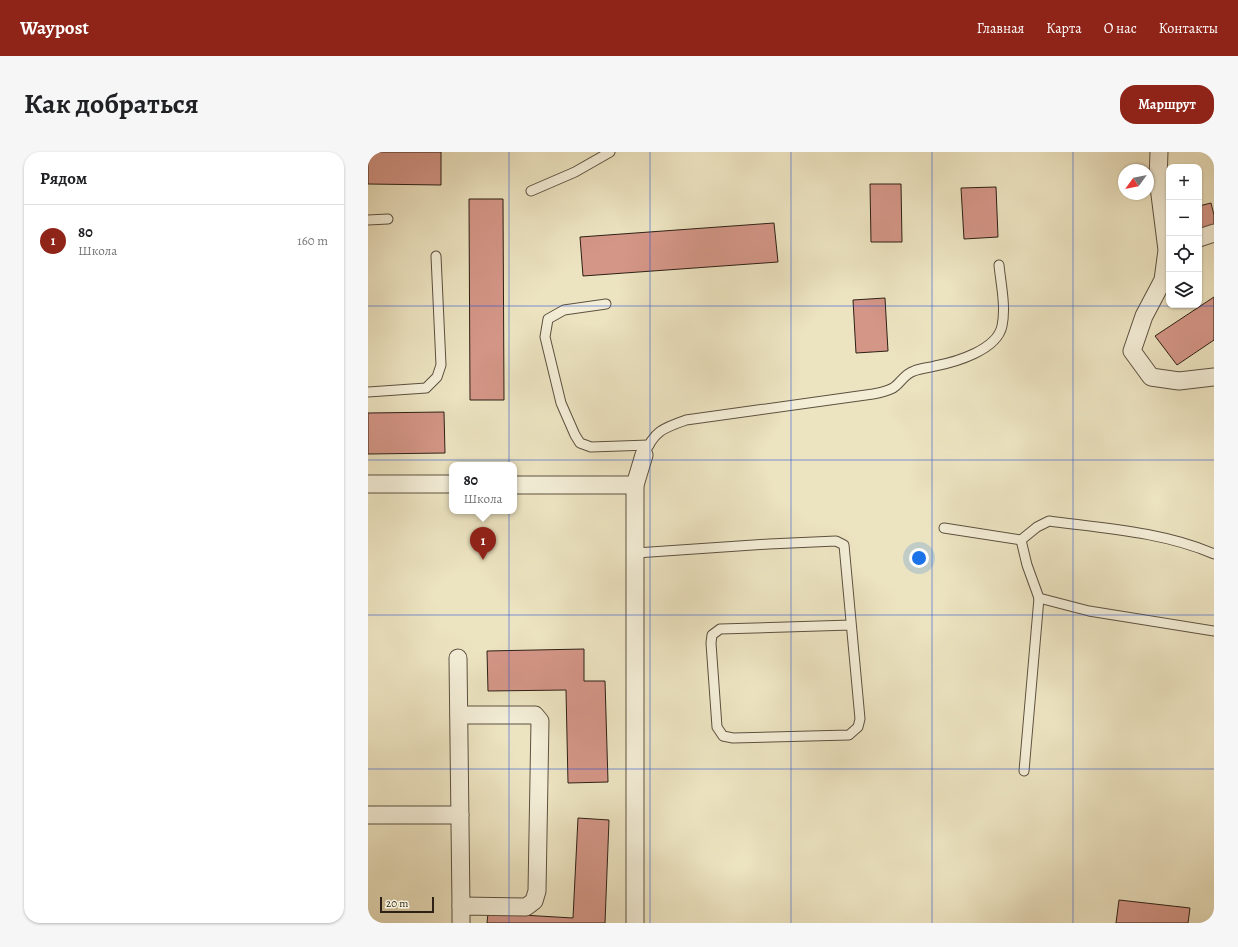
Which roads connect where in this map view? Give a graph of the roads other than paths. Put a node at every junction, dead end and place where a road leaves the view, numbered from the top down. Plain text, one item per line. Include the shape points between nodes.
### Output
1 (610, 152) edge
2 (1159, 152) edge
3 (531, 191) dead end
4 (388, 219) dead end
5 (368, 220) edge
6 (1214, 233) edge
7 (1166, 236) edge
8 (1202, 237) edge
9 (436, 256) dead end
10 (1166, 262) edge
11 (999, 265) dead end
12 (606, 304) dead end
13 (1214, 377) edge
14 (368, 392) edge
15 (647, 450) junction
16 (368, 484) edge
17 (449, 484) edge
18 (517, 485) edge
19 (635, 485) junction
20 (944, 528) dead end
21 (1022, 540) junction
22 (636, 553) junction
23 (1214, 554) edge
24 (1039, 598) junction
25 (851, 625) junction
26 (1214, 631) edge
27 (458, 658) dead end
28 (459, 714) junction
29 (1024, 771) dead end
30 (368, 815) edge
31 (460, 815) junction
32 (461, 906) junction
33 (461, 923) edge
34 (635, 923) edge

1 - 3 lane via 575,172
2 - 7 street via 1158,179
4 - 5 lane
6 - 8 street
9 - 14 lane via 441,365 437,377 426,388
10 - 13 street via 1163,280 1144,316 1132,351 1151,377 1179,381
11 - 15 lane via 1003,312 1000,334 990,345 974,354 910,372 893,387 872,394 686,420 668,426 657,434
12 - 15 lane via 564,310 548,319 545,337 561,403 580,443 591,447
15 - 19 street
16 - 17 street
18 - 19 street
19 - 22 street
20 - 21 lane
21 - 23 lane via 1049,521 1151,535
21 - 24 lane via 1027,565
22 - 25 lane via 836,541 844,545
22 - 34 street
24 - 26 lane via 1089,611
24 - 29 lane
25 - 25 lane via 860,719 858,727 850,735 733,738 723,736 717,727 712,635 720,629
27 - 28 street
28 - 31 street
28 - 32 street via 535,715 540,721 537,891 534,901 526,907
30 - 31 street
31 - 32 street
32 - 33 street

